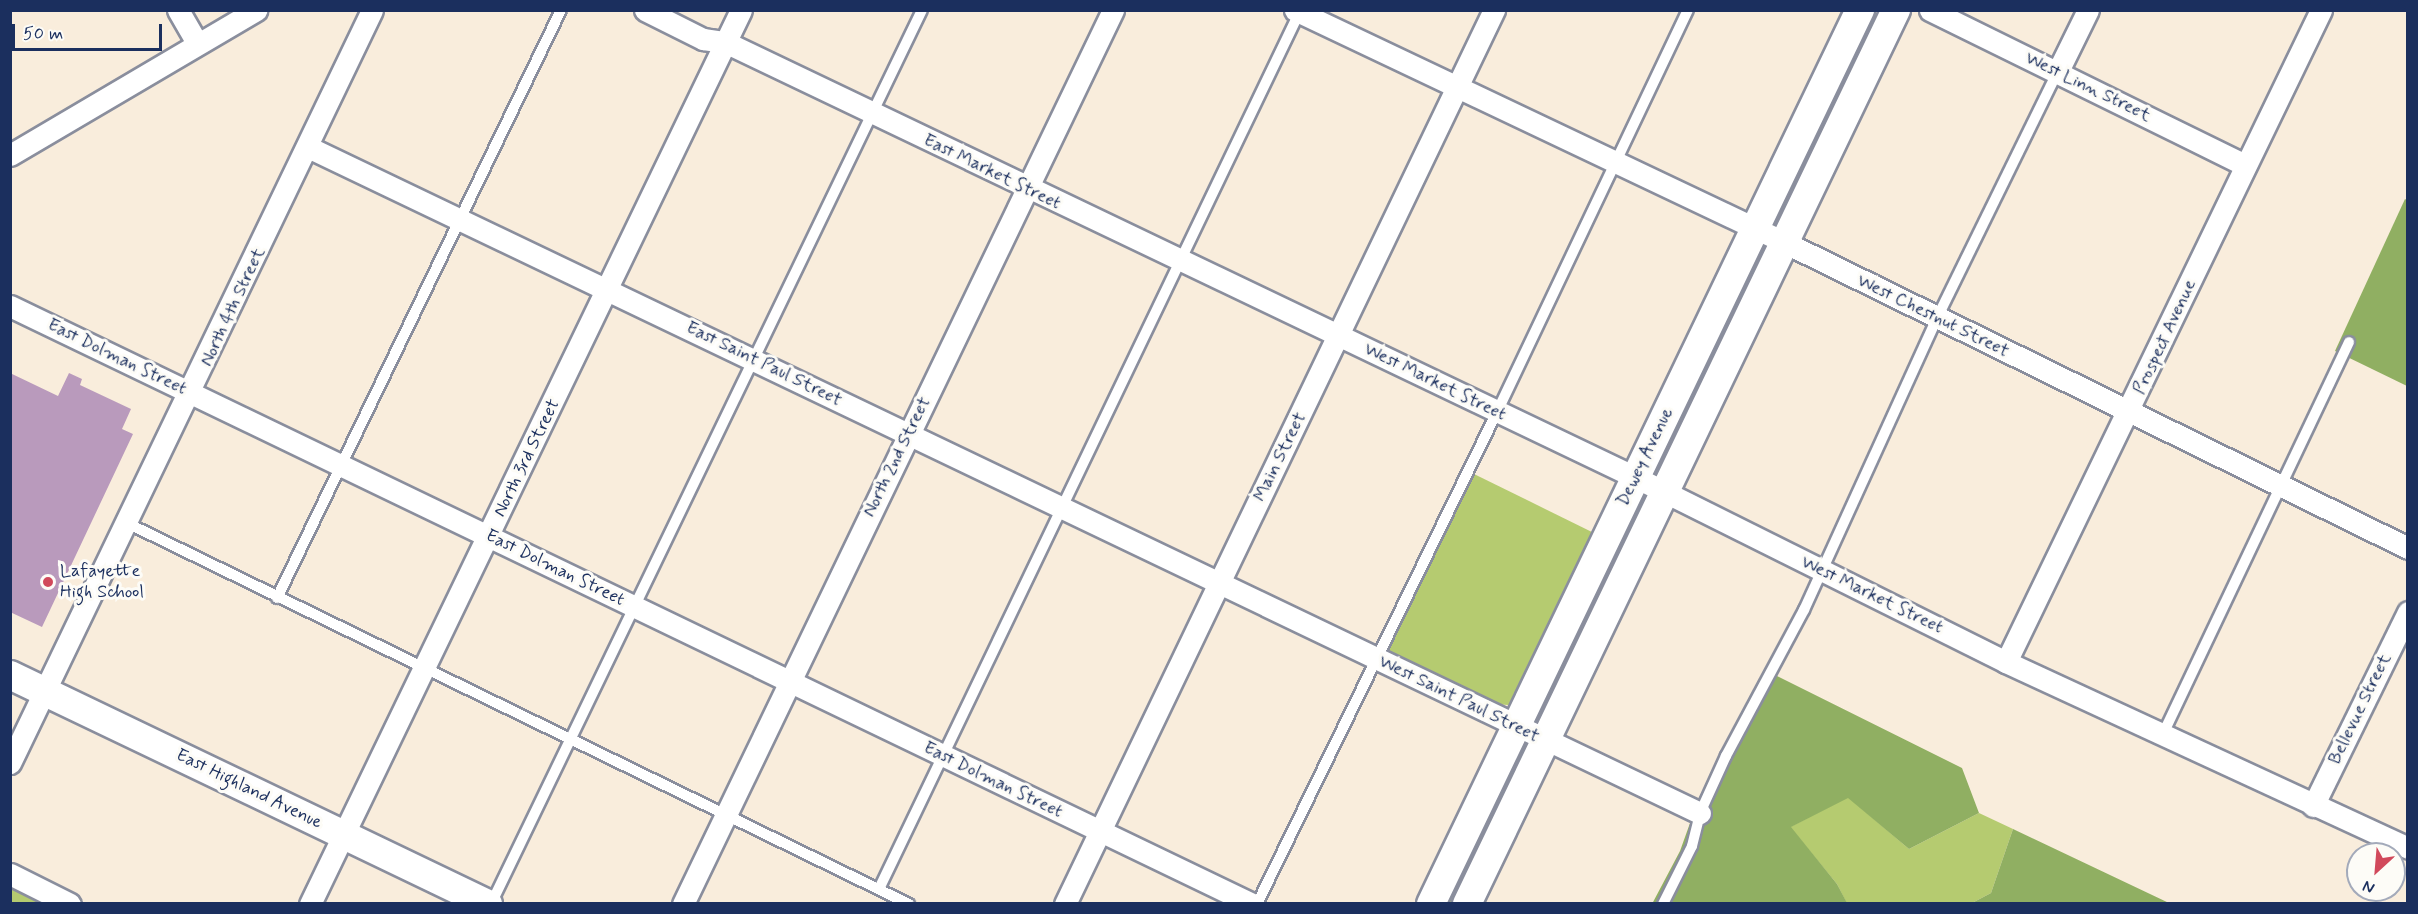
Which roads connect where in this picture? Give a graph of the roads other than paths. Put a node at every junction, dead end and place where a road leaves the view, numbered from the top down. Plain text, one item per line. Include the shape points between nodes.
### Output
1 (178, 10) edge
2 (256, 10) edge
3 (372, 10) edge
4 (561, 10) edge
5 (645, 10) edge
6 (741, 10) edge
7 (922, 10) edge
8 (1113, 10) edge
9 (1494, 10) edge
10 (1688, 10) edge
11 (1860, 10) edge
12 (1896, 10) edge
13 (1930, 10) edge
14 (2088, 10) edge
15 (2320, 10) edge
16 (1298, 11) edge
17 (725, 42) junction
18 (198, 44) junction
19 (2058, 71) junction
20 (1456, 90) junction
21 (871, 114) junction
22 (308, 147) junction
23 (10, 155) edge
24 (1615, 161) junction
25 (2245, 165) junction
26 (1027, 189) junction
27 (461, 219) junction
28 (1755, 228) junction
29 (1784, 242) junction
30 (1179, 261) junction
31 (608, 288) junction
32 (10, 306) edge
33 (1937, 318) junction
34 (1340, 336) junction
35 (2349, 342) dead end
36 (754, 358) junction
37 (192, 393) junction
38 (2131, 410) junction
39 (1497, 412) junction
40 (908, 433) junction
41 (341, 465) junction
42 (1635, 477) junction
43 (2281, 486) junction
44 (1665, 492) junction
45 (1061, 508) junction
46 (127, 523) junction
47 (489, 536) junction
48 (2408, 548) edge
49 (1821, 570) junction
50 (1219, 584) junction
51 (278, 598) junction
52 (636, 608) junction
53 (2408, 612) edge
54 (1376, 658) junction
55 (2006, 662) junction
56 (424, 670) junction
57 (10, 675) edge
58 (789, 682) junction
59 (46, 692) junction
60 (1515, 726) junction
61 (2162, 736) junction
62 (570, 739) junction
63 (1545, 740) junction
64 (942, 755) junction
65 (10, 763) edge
66 (2313, 806) junction
67 (725, 813) junction
68 (1700, 813) junction
69 (1099, 831) junction
70 (344, 835) junction
71 (2408, 848) edge
72 (10, 874) edge
73 (879, 889) junction
74 (70, 903) edge
75 (310, 903) edge
76 (490, 903) edge
77 (683, 903) edge
78 (909, 903) edge
79 (1065, 903) edge
80 (1255, 903) edge
81 (1431, 903) edge
82 (1467, 903) edge
83 (1663, 903) edge

1 - 18 street
2 - 18 street
3 - 22 street, North 4th Street
4 - 27 lane
5 - 17 street, East Market Street via 703,39
6 - 17 street, North 3rd Street
7 - 21 lane
8 - 26 street, North 2nd Street
9 - 20 street, Main Street
10 - 24 lane
11 - 28 street, Dewey Avenue
12 - 29 street, Dewey Avenue
13 - 19 street, West Linn Street
14 - 19 street
15 - 25 street, Prospect Avenue
16 - 20 street, West Chestnut Street
16 - 30 lane
17 - 21 street, East Market Street
17 - 31 street, North 3rd Street
18 - 23 street
19 - 25 street, West Linn Street
19 - 33 lane
20 - 24 street, West Chestnut Street
20 - 34 street, Main Street
21 - 26 street, East Market Street
21 - 36 lane
22 - 27 street, East Saint Paul Street
22 - 37 street, North 4th Street
24 - 28 street, West Chestnut Street
24 - 39 lane
25 - 38 street, Prospect Avenue
26 - 30 street, East Market Street
26 - 40 street, North 2nd Street
27 - 31 street, East Saint Paul Street
27 - 41 lane
28 - 29 street, West Chestnut Street
28 - 42 street, Dewey Avenue
29 - 33 street, West Chestnut Street
29 - 44 street, Dewey Avenue
30 - 34 street, East Market Street
30 - 45 lane
31 - 36 street, East Saint Paul Street
31 - 47 street, North 3rd Street
32 - 37 street, East Dolman Street
33 - 38 street, West Chestnut Street
33 - 49 lane
34 - 39 street, West Market Street
34 - 50 street, Main Street
35 - 43 lane
36 - 40 street, East Saint Paul Street
36 - 52 lane
37 - 41 street, East Dolman Street
37 - 46 street, North 4th Street
38 - 43 street, West Chestnut Street
38 - 55 street, Prospect Avenue
39 - 42 street, West Market Street
39 - 54 lane
40 - 45 street, East Saint Paul Street
40 - 58 street, North 2nd Street
41 - 47 street, East Dolman Street
41 - 51 lane
42 - 44 street, West Market Street
42 - 60 street, Dewey Avenue
43 - 48 street, West Chestnut Street
43 - 61 lane
44 - 49 street, West Market Street
44 - 63 street, Dewey Avenue
45 - 50 street, East Saint Paul Street
45 - 64 lane
46 - 51 lane
46 - 59 street, North 4th Street
47 - 52 street, East Dolman Street
47 - 56 street, North 3rd Street
49 - 55 street, West Market Street
49 - 68 lane
50 - 54 street, West Saint Paul Street
50 - 69 street, Main Street
51 - 56 lane
52 - 58 street, East Dolman Street
52 - 62 lane
53 - 66 street, Bellevue Street
54 - 60 street, West Saint Paul Street
54 - 80 lane
55 - 61 street, West Market Street
56 - 62 lane
56 - 70 street, North 3rd Street
57 - 59 street, East Highland Avenue
58 - 64 street, East Dolman Street
58 - 67 street, North 2nd Street
59 - 65 street, North 4th Street
59 - 70 street, East Highland Avenue
60 - 63 street, West Saint Paul Street
60 - 81 street, Dewey Avenue
61 - 66 street, West Market Street
62 - 67 lane
62 - 76 lane
63 - 68 street, West Saint Paul Street
63 - 82 street, Dewey Avenue
64 - 69 street, East Dolman Street
64 - 73 lane
66 - 71 street, West Market Street
67 - 73 lane
67 - 77 street, North 2nd Street
68 - 83 lane via 1692,846
69 - 79 street, Main Street
69 - 80 street, East Dolman Street
70 - 75 street, North 3rd Street
70 - 76 street, East Highland Avenue
72 - 74 street
73 - 78 lane

